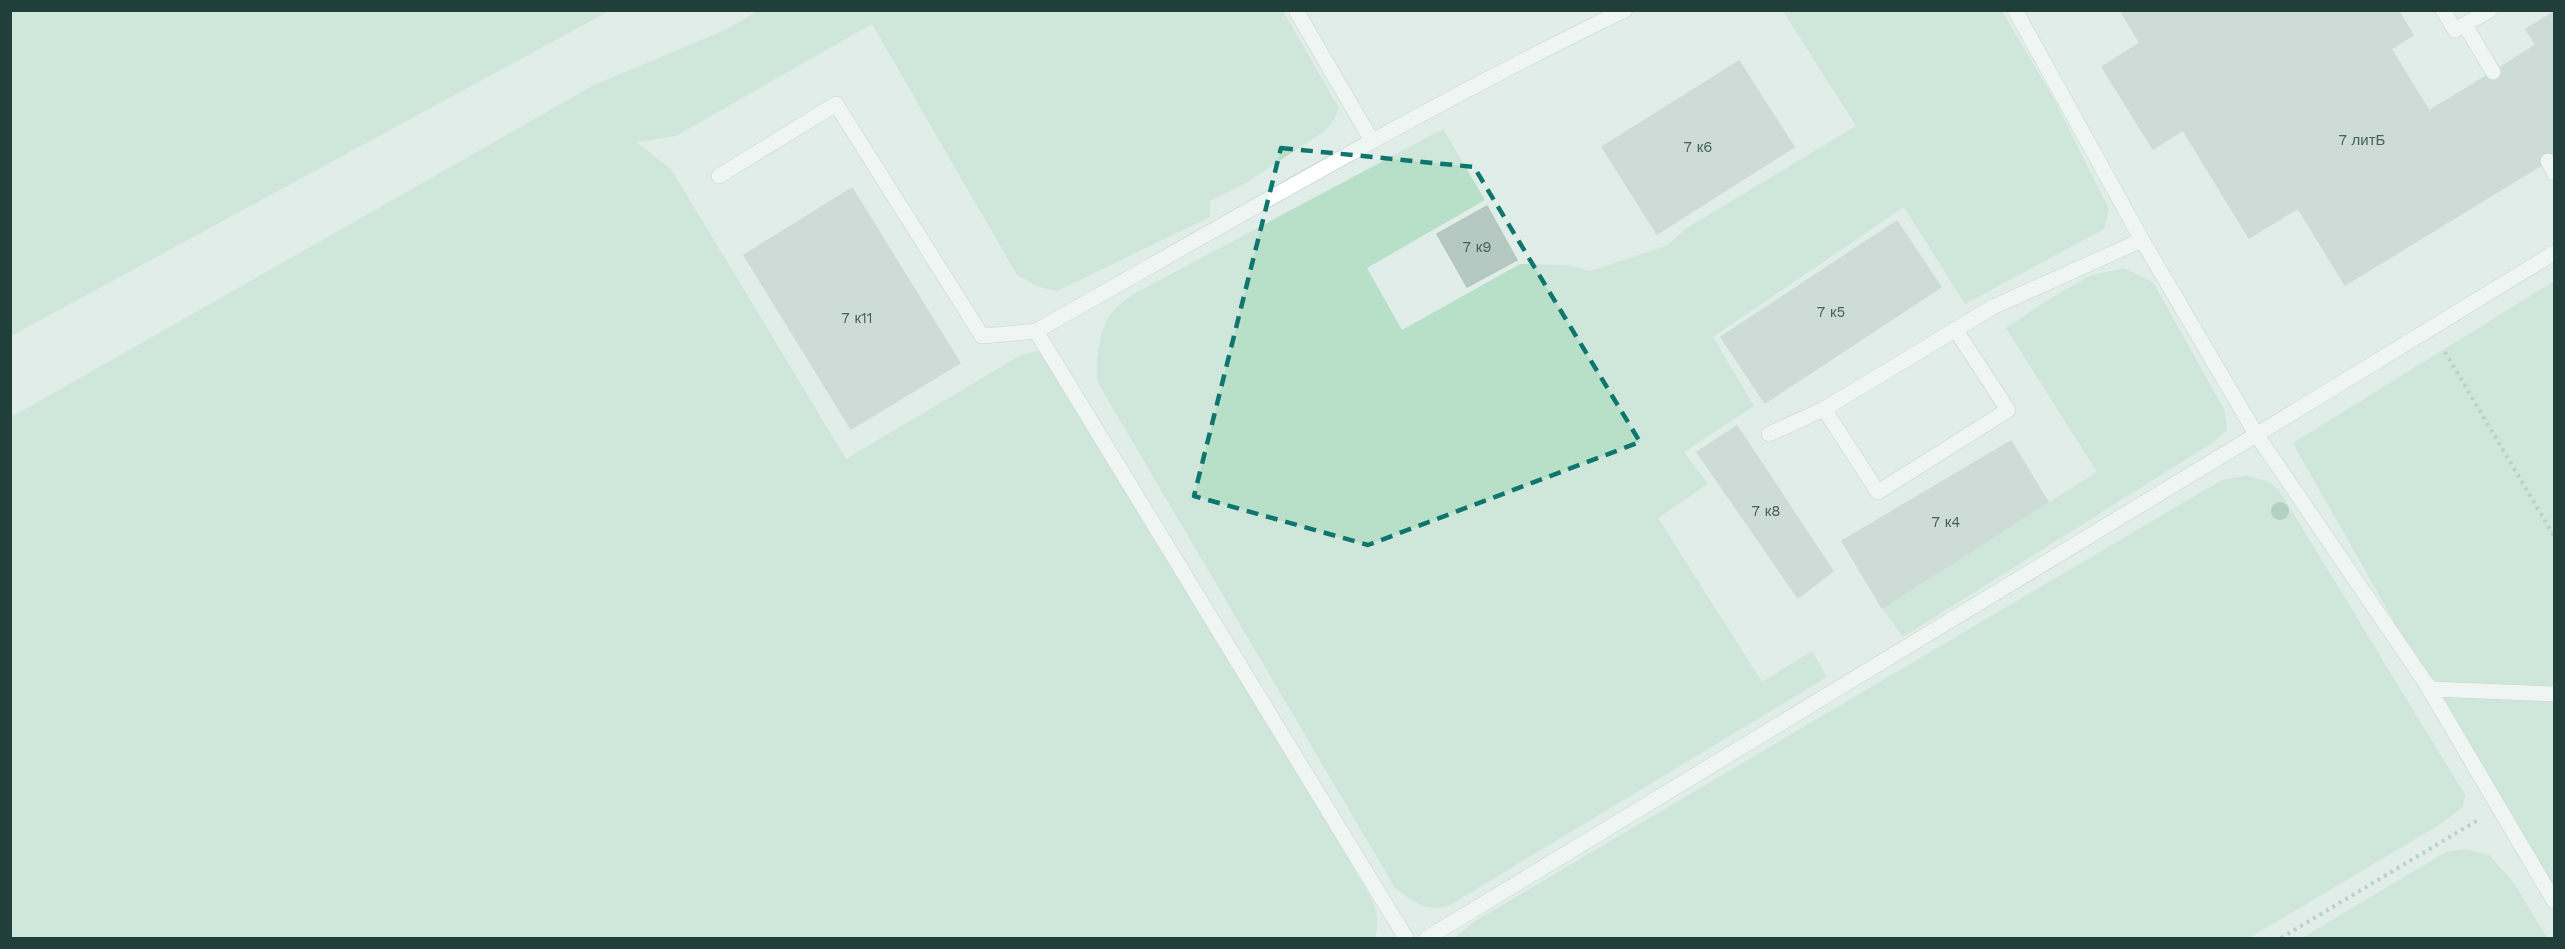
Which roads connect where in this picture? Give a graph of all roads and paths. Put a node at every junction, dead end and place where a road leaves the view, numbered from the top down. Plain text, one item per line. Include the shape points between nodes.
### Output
1 (1625, 10) edge
2 (2015, 10) edge
3 (2443, 10) edge
4 (2490, 10) edge
5 (1298, 12) dead end
6 (2465, 25) junction
7 (2493, 72) dead end
8 (1372, 141) junction
9 (719, 176) dead end
10 (2142, 240) junction
11 (2554, 253) edge
12 (1955, 328) junction
13 (2430, 329) junction
14 (1036, 331) junction
15 (1824, 409) junction
16 (1769, 434) dead end
17 (2256, 434) junction
18 (2554, 536) edge
19 (2425, 682) junction
20 (2554, 694) edge
21 (2499, 808) junction
22 (2554, 901) edge
23 (1406, 939) edge
24 (1427, 939) edge
25 (2281, 939) edge

1 - 8 lane
2 - 10 lane
3 - 6 lane via 2455,30
4 - 6 lane
5 - 8 lane
6 - 7 lane
8 - 14 lane
9 - 14 lane via 836,104 982,336
10 - 12 lane
10 - 17 lane
11 - 13 lane
12 - 15 lane
12 - 15 lane via 2008,410 1878,492
13 - 17 lane
13 - 18 path
14 - 23 lane
15 - 16 lane
17 - 19 lane
17 - 24 lane via 1831,697
19 - 20 lane via 2432,688
19 - 21 lane
21 - 22 lane
21 - 25 path

